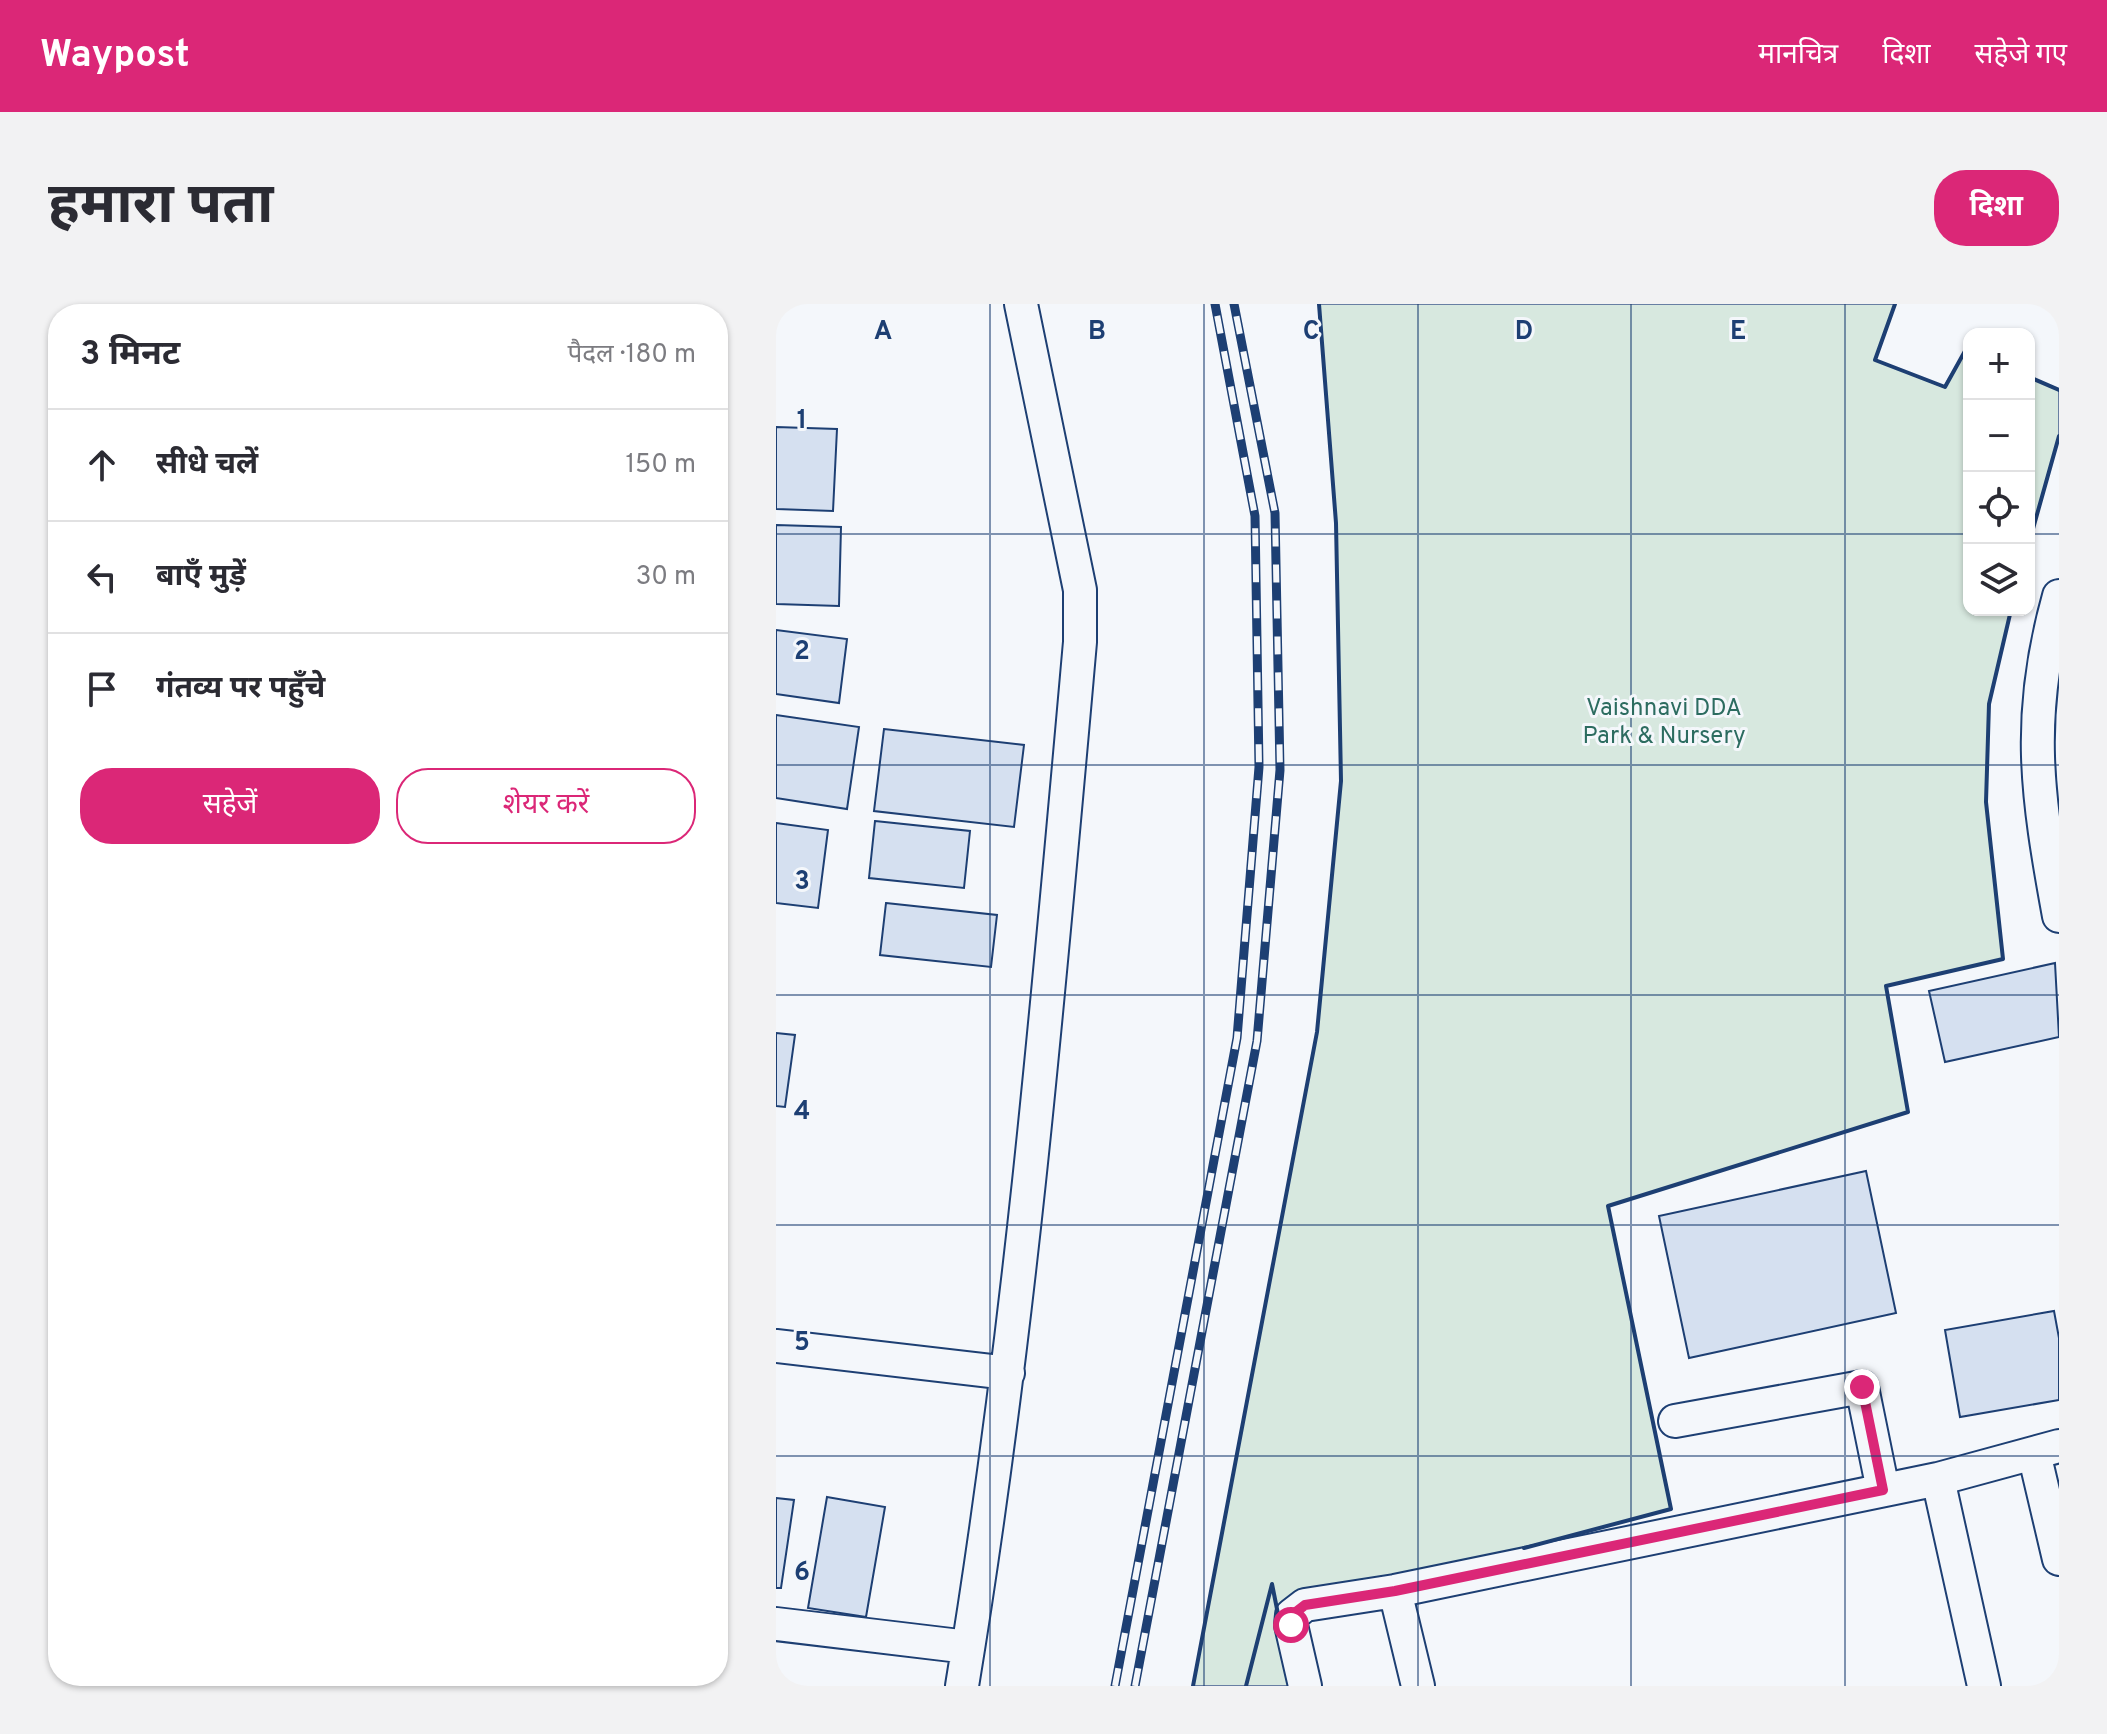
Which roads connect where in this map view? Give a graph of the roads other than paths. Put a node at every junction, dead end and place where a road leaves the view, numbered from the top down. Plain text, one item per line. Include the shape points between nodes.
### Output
1 (1021, 304) edge
2 (2059, 596) edge
3 (2059, 916) edge
4 (776, 1346) edge
5 (1008, 1373) junction
6 (1675, 1421) dead end
7 (2047, 1450) edge
8 (1938, 1479) junction
9 (1883, 1490) junction
10 (2059, 1559) edge
11 (1395, 1591) junction
12 (776, 1624) edge
13 (968, 1647) junction
14 (962, 1686) edge
15 (1305, 1686) edge
16 (1418, 1686) edge
17 (1984, 1686) edge

1 - 5 street via 1080,590 1080,642 1049,999
2 - 3 street via 2043,653 2036,735 2041,817
4 - 5 street
5 - 13 street
6 - 9 street via 1862,1387
7 - 8 street
7 - 10 street
8 - 9 street
8 - 17 street
9 - 11 street
11 - 15 street via 1305,1605 1292,1615
11 - 16 street
12 - 13 street
13 - 14 street

